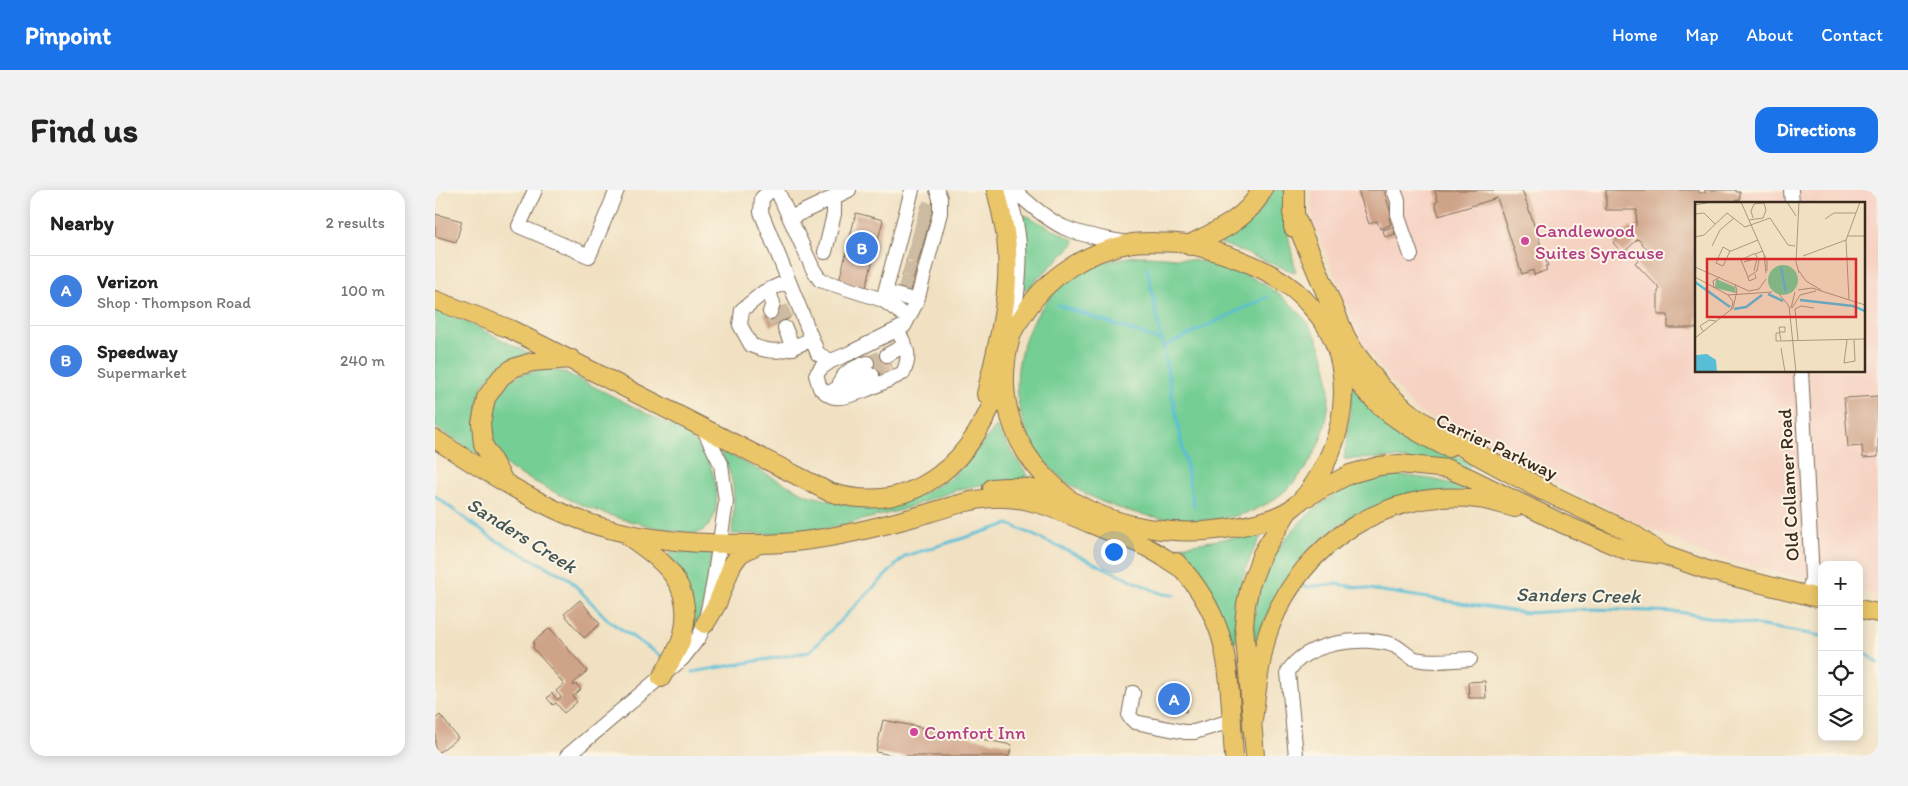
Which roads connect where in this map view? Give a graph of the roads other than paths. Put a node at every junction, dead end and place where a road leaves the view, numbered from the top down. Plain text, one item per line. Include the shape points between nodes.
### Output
1 (535, 190) edge
2 (617, 190) edge
3 (771, 190) edge
4 (777, 190) edge
5 (849, 190) edge
6 (912, 190) edge
7 (937, 190) edge
8 (996, 190) edge
9 (1006, 190) edge
10 (1014, 190) edge
11 (1262, 190) edge
12 (1294, 190) edge
13 (1394, 190) edge
14 (834, 196) junction
15 (1293, 213) junction
16 (790, 218) junction
17 (919, 231) junction
18 (1128, 244) junction
19 (1191, 245) junction
20 (825, 252) dead end
21 (1411, 255) dead end
22 (909, 269) junction
23 (789, 280) junction
24 (901, 289) junction
25 (435, 300) edge
26 (777, 312) junction
27 (908, 318) junction
28 (1326, 326) junction
29 (897, 330) junction
30 (1011, 334) junction
31 (812, 339) junction
32 (793, 348) junction
33 (1335, 348) junction
34 (907, 352) junction
35 (572, 359) junction
36 (831, 361) junction
37 (889, 361) tunnel mouth
38 (1005, 364) junction
39 (870, 369) tunnel mouth
40 (1801, 372) edge
41 (833, 390) junction
42 (702, 426) junction
43 (978, 432) junction
44 (435, 439) edge
45 (505, 483) junction
46 (1543, 490) junction
47 (1072, 501) junction
48 (1295, 505) junction
49 (1116, 521) junction
50 (1563, 524) junction
51 (620, 531) junction
52 (858, 531) junction
53 (719, 543) junction
54 (759, 544) junction
55 (1664, 555) junction
56 (1184, 570) junction
57 (1815, 598) edge
58 (1863, 610) edge
59 (1878, 614) edge
60 (705, 624) junction
61 (1469, 659) dead end
62 (661, 678) junction
63 (1133, 694) dead end
64 (1231, 721) junction
65 (1252, 728) junction
66 (567, 756) edge
67 (1234, 756) edge
68 (1255, 756) edge
69 (1297, 756) edge

1 - 2 street via 519,226 589,256
3 - 23 street via 762,198 761,212
4 - 16 street
5 - 14 street
6 - 17 street
7 - 17 street via 940,198
8 - 43 main road via 1007,243 1006,296
9 - 30 street via 1013,208 1021,255
10 - 18 street via 1064,227
11 - 19 highway via 1249,208 1228,227
12 - 15 highway
13 - 21 street via 1398,217
14 - 16 street
14 - 20 street via 834,214
15 - 28 highway via 1295,242
15 - 46 highway via 1345,337 1381,388 1406,412 1440,434
16 - 24 street via 820,280
17 - 22 street
17 - 22 street
18 - 19 main road
18 - 30 main road via 1075,263 1056,277 1031,303
19 - 28 main road via 1265,271 1302,298
22 - 24 street
22 - 24 street
23 - 26 street
23 - 31 street
24 - 27 street
24 - 27 street
25 - 35 main road via 503,326
26 - 32 street
26 - 32 street via 742,310 741,325 751,345 765,351
27 - 29 street
28 - 33 main road
29 - 34 street
29 - 36 street
30 - 38 main road
31 - 32 street
31 - 36 street via 818,354
33 - 46 main road, Carrier Parkway via 1372,400 1401,424 1472,460
33 - 48 main road via 1344,390 1339,429 1331,455 1315,483
34 - 37 street
34 - 41 street via 903,373 846,396 835,397
35 - 42 main road
35 - 45 main road via 532,362 513,368 501,377 486,398 481,423 483,444
36 - 41 street via 816,375 820,388
38 - 43 main road via 995,399
38 - 47 main road via 1005,400 1012,428 1038,472
39 - 41 street
40 - 57 street, Old Collamer Road
42 - 43 main road via 829,492 858,498 881,498 924,486 950,466
42 - 53 street via 721,464 725,487 726,502
44 - 45 main road
45 - 51 main road via 553,509
46 - 55 main road, Carrier Parkway via 1632,533
47 - 49 main road
47 - 52 main road via 1024,486 994,488 955,494
48 - 49 main road, Carrier Parkway via 1260,521 1212,530 1158,529
48 - 50 main road, Carrier Parkway via 1350,474 1379,466 1431,466 1469,478
48 - 65 main road via 1262,554 1246,604 1244,626
49 - 56 main road via 1163,547
50 - 55 main road, Carrier Parkway via 1626,550
50 - 65 main road via 1479,499 1442,498 1388,509 1337,536 1292,583 1269,629
51 - 53 main road via 637,536
51 - 62 main road via 650,551 670,570 678,581 685,606 685,625 680,642
52 - 54 main road via 811,540
52 - 56 main road via 975,500 1021,500 1039,503 1147,548
53 - 54 main road
53 - 60 street
54 - 60 main road via 740,554 732,565 717,604
55 - 57 main road, Carrier Parkway via 1710,571
56 - 64 main road via 1209,609 1219,633
58 - 59 main road
60 - 62 street via 682,659
61 - 69 street via 1425,661 1413,658 1395,646 1375,641 1340,644 1302,656 1288,672
62 - 66 street
63 - 64 street via 1129,716 1135,722 1194,732
64 - 67 main road
65 - 68 main road

